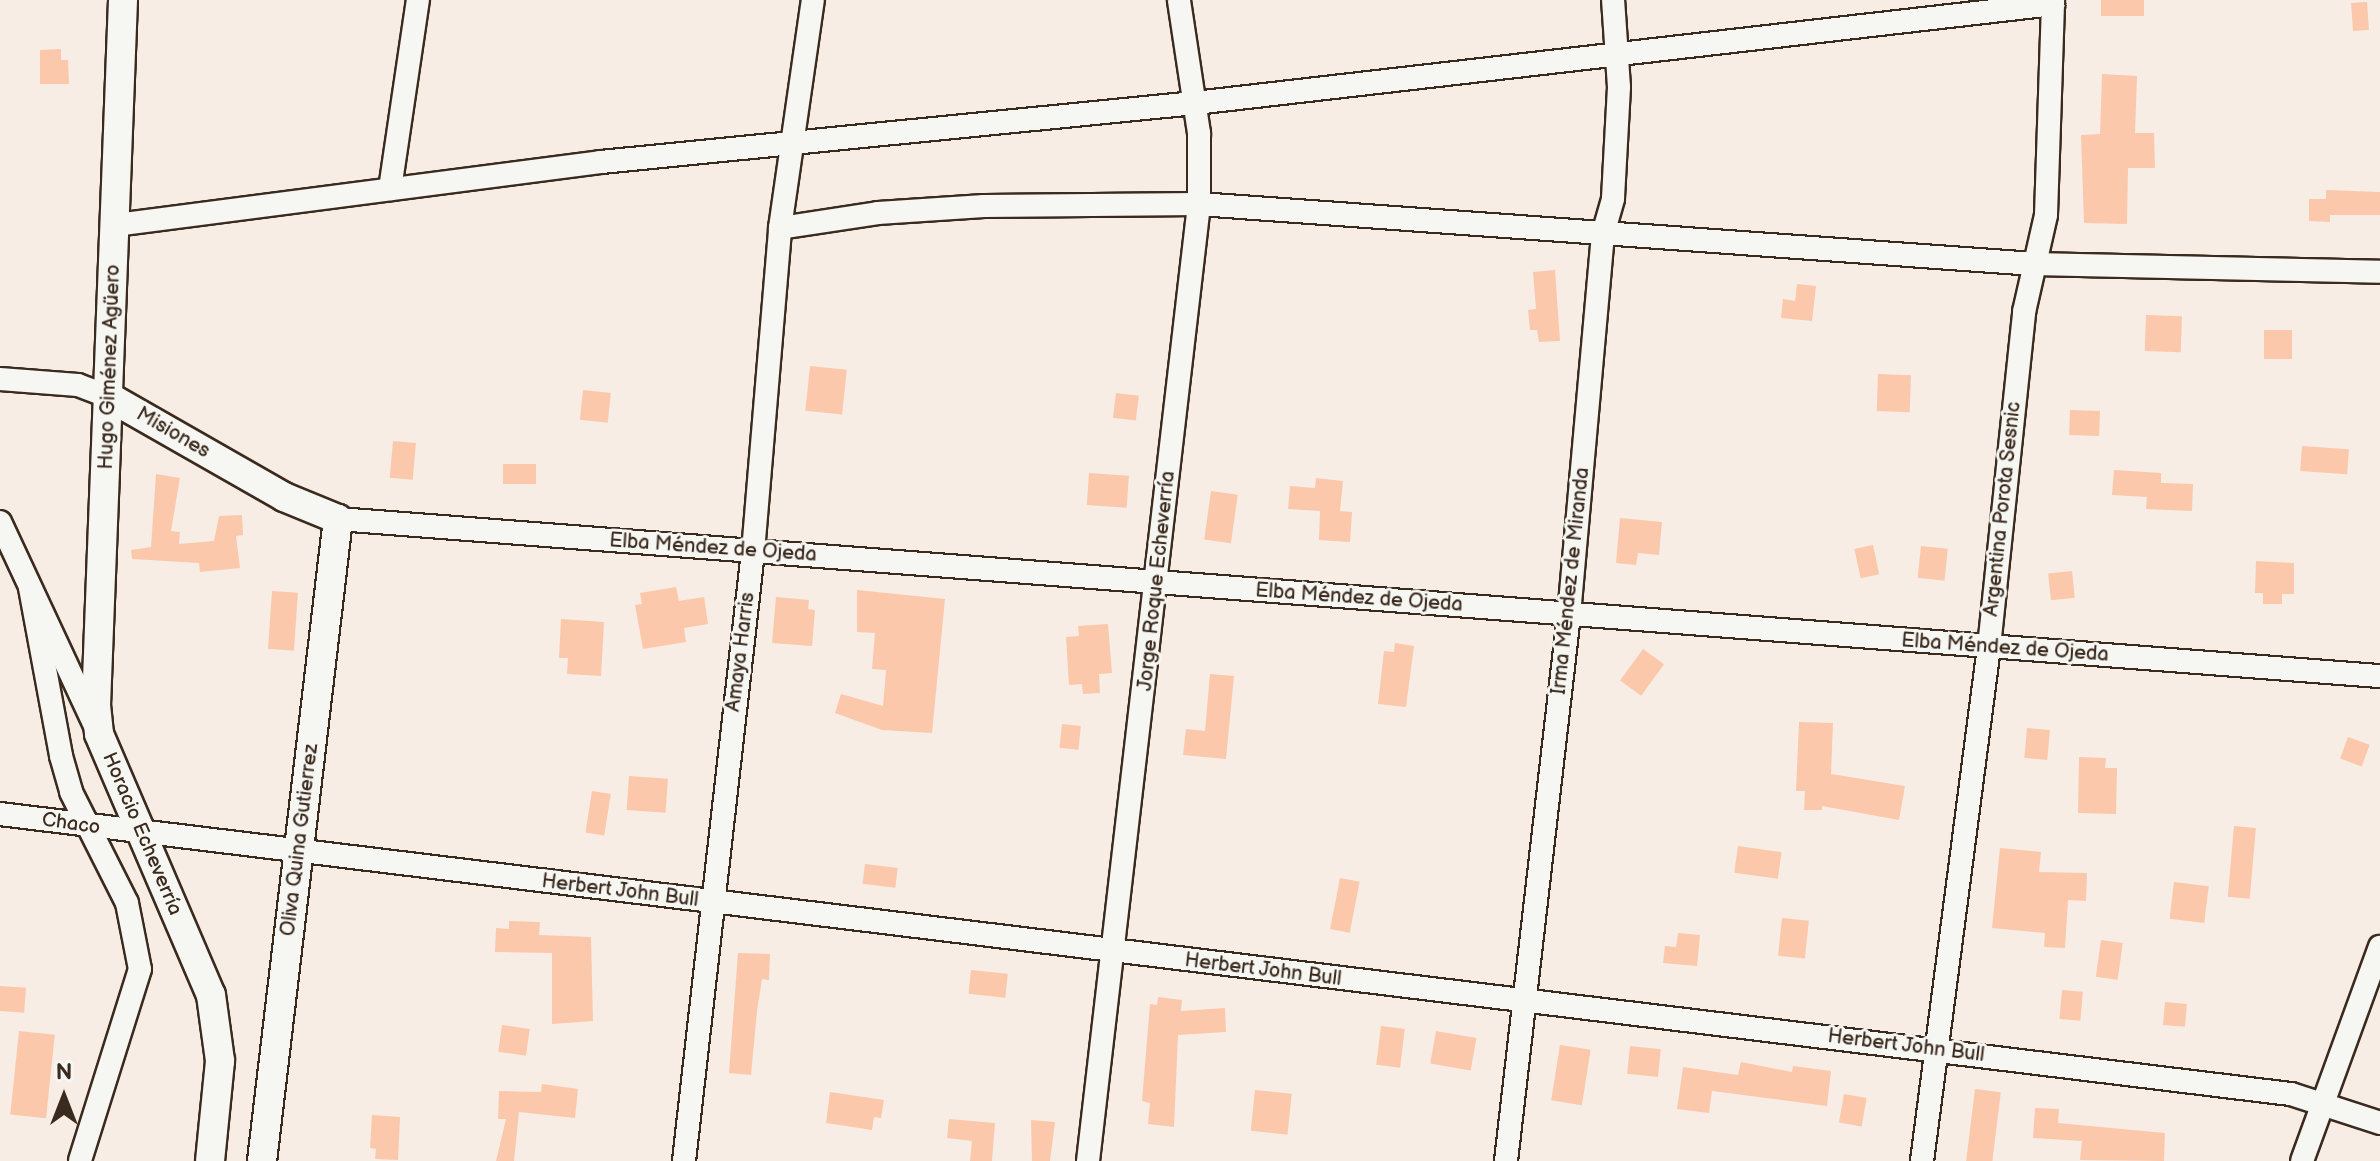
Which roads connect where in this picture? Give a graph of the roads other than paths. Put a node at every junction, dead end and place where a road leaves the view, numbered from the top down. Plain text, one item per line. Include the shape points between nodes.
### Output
1 (123, 0) edge
2 (418, 0) edge
3 (813, 0) edge
4 (1179, 0) edge
5 (1613, 0) edge
6 (2053, 2) edge
7 (1617, 55) junction
8 (1195, 103) junction
9 (790, 147) junction
10 (390, 189) junction
11 (1199, 204) junction
12 (116, 225) junction
13 (780, 228) junction
14 (1603, 234) junction
15 (2034, 264) junction
16 (2380, 272) edge
17 (0, 379) edge
18 (109, 397) junction
19 (338, 519) junction
20 (0, 522) edge
21 (753, 552) junction
22 (1158, 583) junction
23 (30, 588) junction
24 (1569, 615) junction
25 (1989, 647) junction
26 (2380, 676) edge
27 (99, 734) junction
28 (0, 814) edge
29 (90, 826) junction
30 (141, 833) junction
31 (298, 851) junction
32 (711, 902) junction
33 (2380, 947) edge
34 (1116, 952) junction
35 (1525, 1004) junction
36 (1937, 1049) junction
37 (2323, 1102) junction
38 (2380, 1123) edge
39 (80, 1161) edge
40 (210, 1161) edge
41 (262, 1161) edge
42 (684, 1161) edge
43 (1088, 1161) edge
44 (1506, 1161) edge
45 (1922, 1161) edge
46 (2302, 1161) edge

1 - 12 street, Hugo Giménez Agüero
2 - 10 street
3 - 9 street, Amaya Harris
4 - 8 street, Jorge Roque Echeverría
5 - 7 street, Irma Méndez de Miranda
6 - 7 street
6 - 15 street, Argentina Porota Sesnic via 2050,180
7 - 8 street
7 - 14 street, Irma Méndez de Miranda via 1613,198
8 - 9 street
8 - 11 street, Jorge Roque Echeverría
9 - 10 street via 601,162
9 - 13 street, Amaya Harris
10 - 12 street
11 - 13 street via 984,206 878,213
11 - 14 street
11 - 22 street, Jorge Roque Echeverría
12 - 18 street, Hugo Giménez Agüero
13 - 21 street, Amaya Harris
14 - 15 street
14 - 24 street, Irma Méndez de Miranda
15 - 16 street
15 - 25 street, Argentina Porota Sesnic via 2024,312
17 - 18 street, Misiones via 78,385
18 - 19 street, Misiones via 284,497
18 - 27 street, Hugo Giménez Agüero via 97,659
19 - 21 street, Elba Méndez de Ojeda
19 - 31 street, Oliva Quina Gutierrez
20 - 23 street, Horacio Echeverría
21 - 22 street, Elba Méndez de Ojeda
21 - 32 street, Amaya Harris
22 - 24 street, Elba Méndez de Ojeda
22 - 34 street, Jorge Roque Echeverría
23 - 27 street, Horacio Echeverría
23 - 29 street via 61,756
24 - 25 street, Elba Méndez de Ojeda
24 - 35 street, Irma Méndez de Miranda
25 - 26 street, Elba Méndez de Ojeda
25 - 36 street, Argentina Porota Sesnic
27 - 30 street, Horacio Echeverría
28 - 29 street, Chaco
29 - 30 street, Chaco
29 - 39 street via 127,903 140,969
30 - 31 street, Herbert John Bull
30 - 40 street, Horacio Echeverría via 211,995 220,1061
31 - 32 street, Herbert John Bull
31 - 41 street, Oliva Quina Gutierrez
32 - 34 street, Herbert John Bull
32 - 42 street, Amaya Harris
33 - 37 street
34 - 35 street, Herbert John Bull
34 - 43 street, Jorge Roque Echeverría
35 - 36 street, Herbert John Bull
35 - 44 street, Irma Méndez de Miranda
36 - 37 street, Herbert John Bull
36 - 45 street, Argentina Porota Sesnic
37 - 38 street, Herbert John Bull
37 - 46 street

